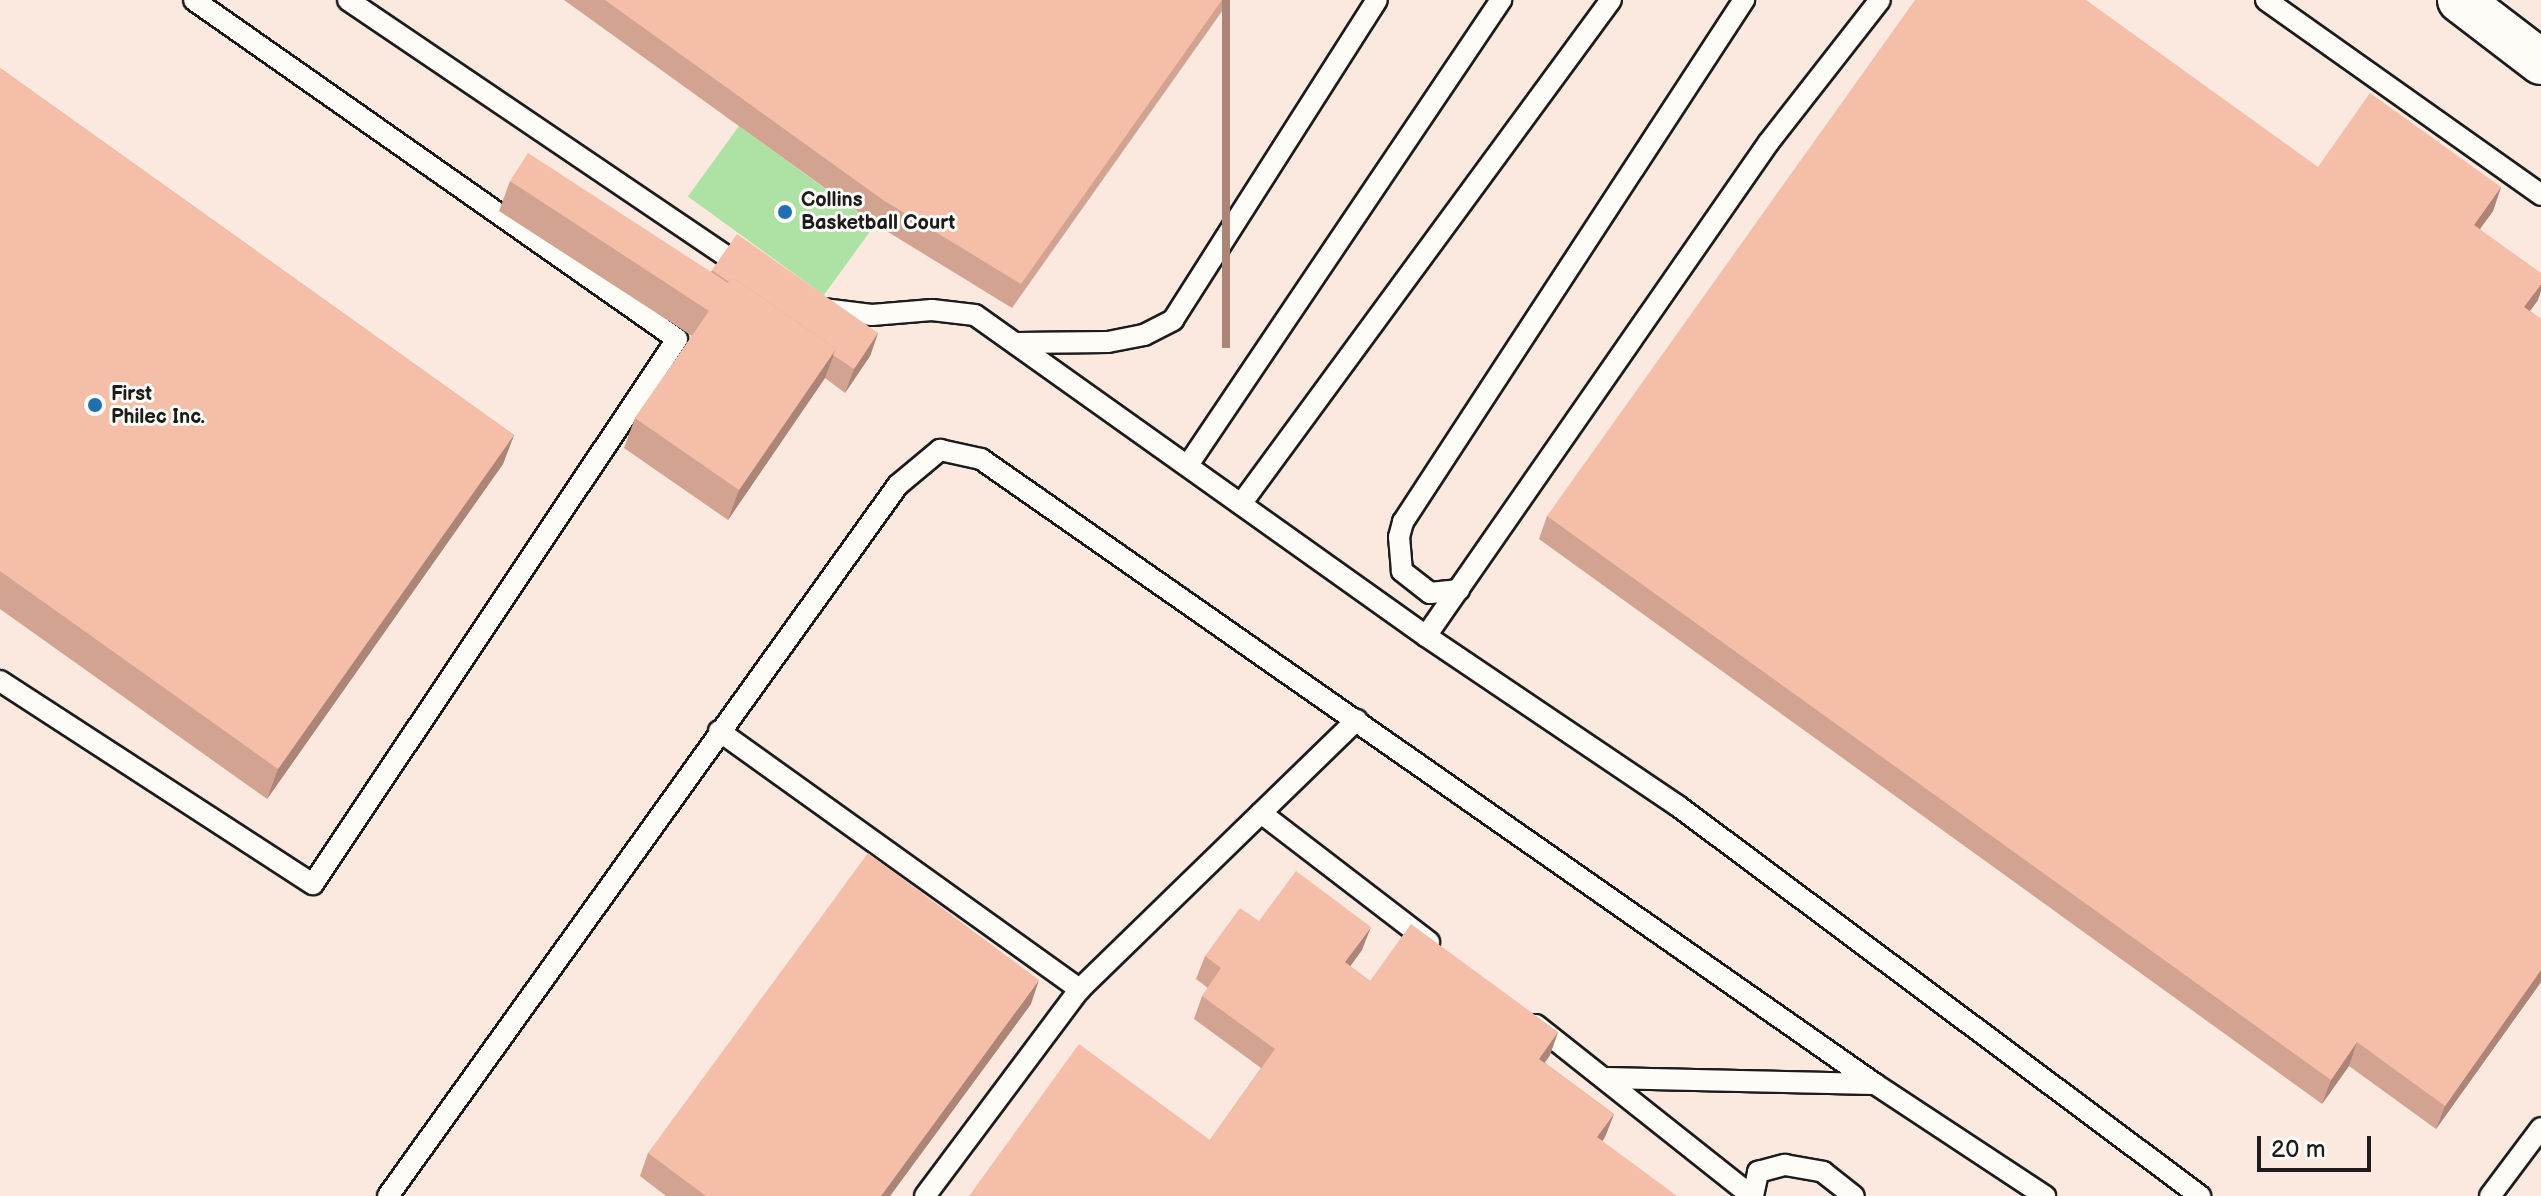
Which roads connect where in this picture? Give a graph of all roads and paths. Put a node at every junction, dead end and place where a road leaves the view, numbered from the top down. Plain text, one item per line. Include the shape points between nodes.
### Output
1 (194, 0) edge
2 (348, 0) edge
3 (1377, 0) edge
4 (1501, 0) edge
5 (1611, 0) edge
6 (1744, 0) edge
7 (1880, 0) edge
8 (2266, 0) edge
9 (2460, 0) edge
10 (2541, 62) edge
11 (2541, 195) edge
12 (763, 280) edge
13 (802, 306) edge
14 (1017, 343) junction
15 (1188, 465) junction
16 (1241, 504) junction
17 (1459, 590) junction
18 (1426, 636) junction
19 (0, 681) edge
20 (1357, 720) junction
21 (719, 731) junction
22 (1261, 813) junction
23 (1445, 955) edge
24 (1080, 989) junction
25 (1519, 1012) edge
26 (1605, 1078) junction
27 (1875, 1084) junction
28 (2541, 1128) edge
29 (388, 1196) edge
30 (925, 1196) edge
31 (1752, 1196) edge
32 (1854, 1196) edge
33 (2045, 1196) edge
34 (2200, 1196) edge
35 (2490, 1196) edge

1 - 19 lane via 677,339 313,884
2 - 12 lane
3 - 14 lane via 1173,320 1144,335 1108,342
4 - 15 lane
5 - 16 lane
6 - 17 lane via 1403,522 1398,552 1402,571 1430,593
7 - 17 lane via 1769,142
8 - 11 lane
9 - 10 street
13 - 14 lane via 872,315 932,310 975,315
14 - 15 lane
15 - 16 lane
16 - 18 lane
17 - 18 lane
18 - 34 lane via 1678,806
20 - 21 lane via 981,459 940,450 898,485
20 - 22 lane
20 - 27 lane
21 - 24 lane
21 - 29 lane
22 - 23 lane
22 - 24 lane
24 - 30 lane
25 - 26 lane
26 - 27 lane
26 - 31 lane
27 - 33 lane
28 - 35 lane
31 - 32 lane via 1758,1172 1785,1165 1823,1172

